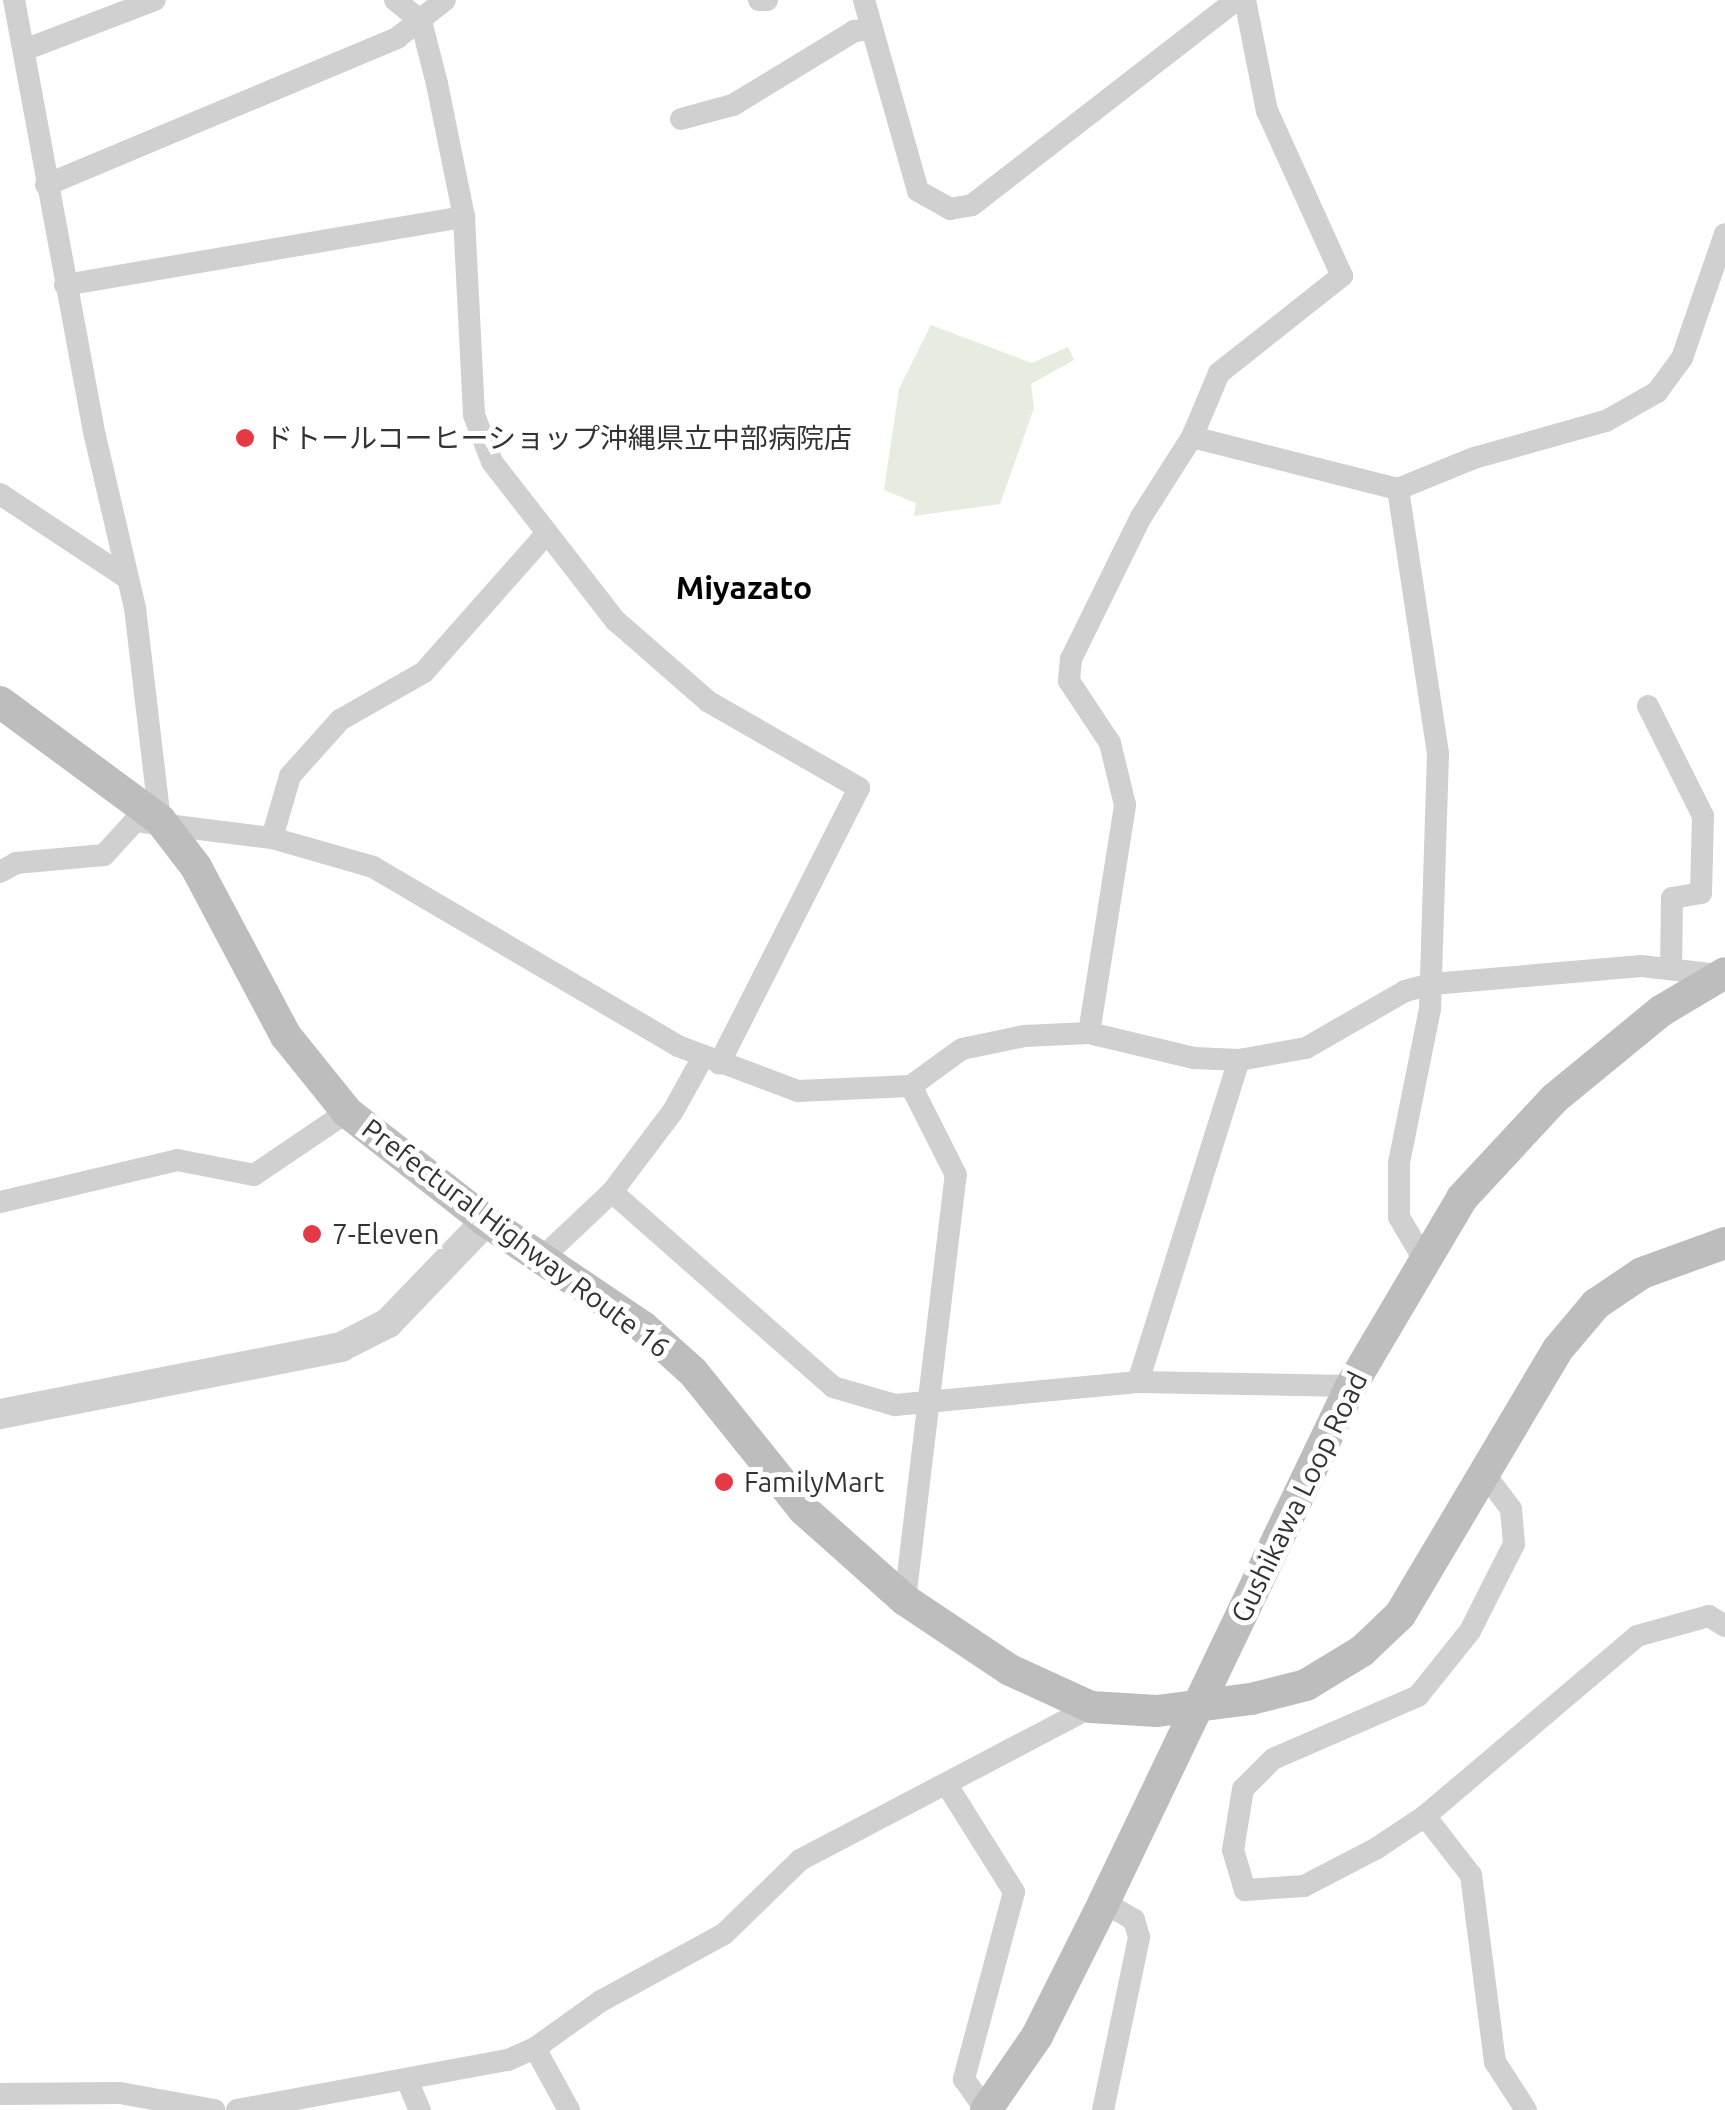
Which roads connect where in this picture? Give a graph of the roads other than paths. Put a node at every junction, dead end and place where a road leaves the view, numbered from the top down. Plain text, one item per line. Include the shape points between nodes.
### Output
1 (14, 0) edge
2 (156, 0) edge
3 (396, 0) edge
4 (445, 0) edge
5 (759, 0) edge
6 (767, 0) edge
7 (864, 0) edge
8 (1236, 0) edge
9 (1245, 0) edge
10 (421, 21) junction
11 (872, 29) junction
12 (24, 50) junction
13 (682, 118) dead end
14 (46, 185) junction
15 (464, 216) junction
16 (1725, 234) edge
17 (65, 285) junction
18 (1192, 437) junction
19 (1398, 489) junction
20 (0, 494) edge
21 (547, 533) junction
22 (127, 578) junction
23 (0, 702) edge
24 (1648, 706) dead end
25 (160, 820) junction
26 (272, 838) junction
27 (0, 872) edge
28 (1671, 966) junction
29 (1722, 974) edge
30 (1432, 984) junction
31 (1089, 1033) junction
32 (711, 1060) junction
33 (1238, 1060) junction
34 (911, 1086) junction
35 (348, 1112) junction
36 (612, 1192) junction
37 (0, 1202) edge
38 (486, 1221) junction
39 (1725, 1243) edge
40 (543, 1257) junction
41 (1423, 1258) junction
42 (1138, 1382) junction
43 (1351, 1386) junction
44 (932, 1401) junction
45 (0, 1414) edge
46 (1484, 1473) junction
47 (906, 1600) junction
48 (1725, 1626) edge
49 (1091, 1707) junction
50 (1196, 1707) junction
51 (947, 1785) junction
52 (1425, 1816) junction
53 (1104, 1902) junction
54 (535, 2048) junction
55 (407, 2080) junction
56 (0, 2094) edge
57 (214, 2110) edge
58 (237, 2110) edge
59 (420, 2110) edge
60 (569, 2110) edge
61 (986, 2110) edge
62 (1103, 2110) edge
63 (1526, 2110) edge

1 - 12 street
2 - 12 street
3 - 10 street
4 - 10 street
5 - 6 street
7 - 11 street
8 - 11 street via 972,205 950,209 918,191
9 - 18 street via 1266,111 1342,276 1219,373
10 - 14 street via 397,38
10 - 15 street
11 - 13 street via 854,31 733,106
12 - 14 street
14 - 17 street
15 - 17 street
15 - 21 street via 474,415 492,462
16 - 19 street via 1682,358 1656,392 1606,421 1474,458
17 - 22 street
18 - 19 street
18 - 31 street via 1141,518 1072,659 1069,681 1110,743 1126,805
19 - 30 street via 1438,754
20 - 22 street
21 - 26 street via 424,672 340,720 290,776
21 - 32 street via 616,621 709,702 859,788
22 - 25 street
23 - 25 main road, Prefectural Highway Route 16
24 - 28 street via 1703,816 1701,893 1672,898
25 - 26 street
25 - 27 street via 134,821 104,855 16,862
25 - 35 main road, Prefectural Highway Route 16 via 196,867 286,1036
26 - 32 street via 373,867
28 - 29 street
28 - 30 street
29 - 41 main road, Gushikawa Loop Road via 1661,1011 1555,1098 1462,1198
30 - 33 street via 1405,991 1306,1048
30 - 41 street via 1399,1163 1398,1217
31 - 33 street via 1194,1058
31 - 34 street via 962,1048
32 - 34 street via 798,1091
32 - 36 street
33 - 42 street
34 - 44 street via 956,1174
35 - 37 street via 254,1175 178,1160
35 - 38 main road, Prefectural Highway Route 16
36 - 40 street
36 - 44 street via 833,1387 895,1406
38 - 40 main road, Prefectural Highway Route 16
38 - 45 street via 405,1308 368,1336
39 - 46 main road, Prefectural Highway Route 16 via 1642,1273 1596,1304 1558,1350
40 - 47 main road, Prefectural Highway Route 16 via 643,1327 693,1372 804,1510
41 - 43 main road, Gushikawa Loop Road
42 - 43 street
42 - 44 street
43 - 50 main road, Gushikawa Loop Road
44 - 47 street
46 - 50 main road, Prefectural Highway Route 16 via 1386,1632 1306,1685
46 - 52 street via 1511,1508 1514,1544 1470,1631 1418,1696 1273,1759 1244,1789 1233,1850 1245,1890 1304,1886
47 - 49 main road, Prefectural Highway Route 16 via 1010,1670
48 - 52 street via 1708,1616 1637,1636
49 - 50 main road, Prefectural Highway Route 16
49 - 51 street
50 - 53 main road, Gushikawa Loop Road
51 - 54 street via 800,1860 724,1934 601,2001
51 - 61 street via 1014,1892 964,2080
52 - 63 street via 1471,1875 1495,2062
53 - 61 main road, Gushikawa Loop Road via 1037,2036
53 - 62 street via 1134,1920 1139,1937
54 - 55 street via 508,2060
54 - 60 street
55 - 58 street
55 - 59 street
56 - 57 street via 120,2092

